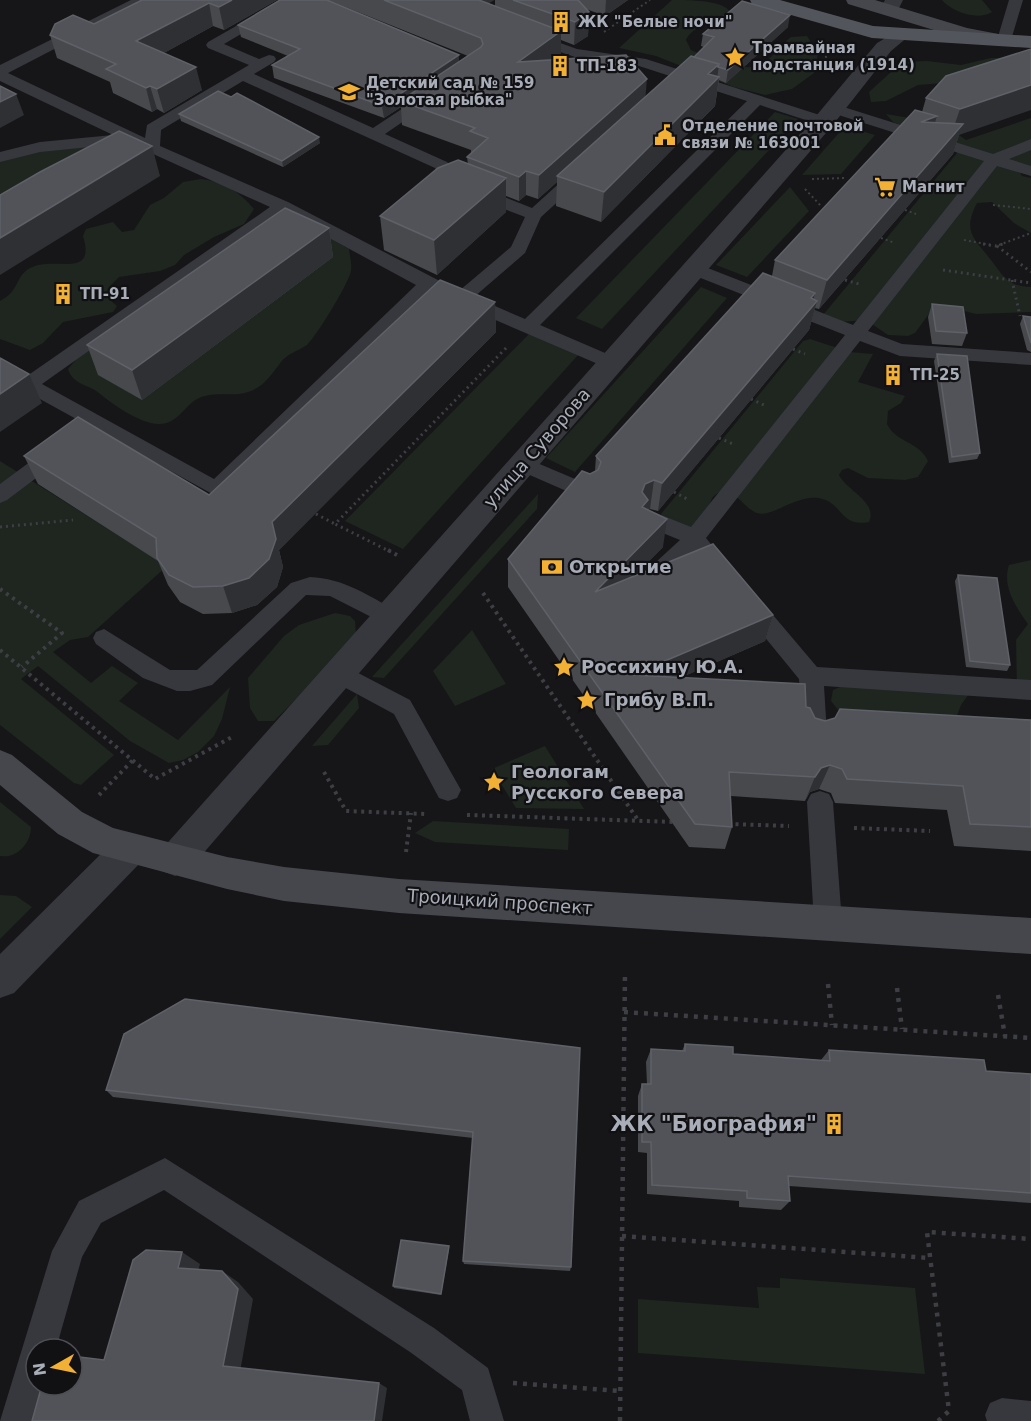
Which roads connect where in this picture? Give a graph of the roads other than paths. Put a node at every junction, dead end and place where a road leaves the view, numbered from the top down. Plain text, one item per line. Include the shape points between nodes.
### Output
1 (142, 0) edge
2 (292, 0) edge
3 (759, 0) edge
4 (855, 0) edge
5 (1016, 0) edge
6 (892, 5) edge
7 (511, 30) edge
8 (899, 36) junction
9 (1004, 40) junction
10 (1031, 42) edge
11 (0, 73) edge
12 (242, 74) junction
13 (684, 77) junction
14 (438, 92) edge
15 (667, 92) edge
16 (757, 100) junction
17 (829, 115) junction
18 (373, 135) junction
19 (142, 143) junction
20 (1031, 144) edge
21 (122, 154) edge
22 (0, 157) edge
23 (994, 159) junction
24 (592, 161) edge
25 (1031, 171) edge
26 (461, 187) junction
27 (440, 192) edge
28 (282, 206) junction
29 (534, 215) junction
30 (380, 237) edge
31 (363, 251) junction
32 (694, 269) junction
33 (428, 284) junction
34 (463, 297) junction
35 (528, 326) junction
36 (856, 332) junction
37 (1031, 359) edge
38 (612, 363) junction
39 (0, 369) edge
40 (27, 385) junction
41 (95, 424) junction
42 (523, 464) junction
43 (587, 492) edge
44 (0, 495) edge
45 (651, 519) edge
46 (693, 537) junction
47 (715, 563) edge
48 (641, 588) edge
49 (737, 589) edge
50 (389, 617) junction
51 (104, 638) dead end
52 (339, 673) junction
53 (811, 676) junction
54 (1031, 690) edge
55 (815, 734) edge
56 (0, 765) edge
57 (448, 790) dead end
58 (821, 814) edge
59 (129, 850) junction
60 (175, 860) junction
61 (828, 923) junction
62 (1031, 936) edge
63 (0, 980) edge
64 (43, 1337) edge
65 (24, 1397) edge
66 (17, 1421) edge
67 (487, 1421) edge

1 - 11 lane
2 - 12 lane via 213,45 264,62
3 - 8 main road via 848,27
4 - 6 main road
5 - 9 lane
6 - 9 main road via 964,33
7 - 13 lane via 575,53 641,62
8 - 9 main road
8 - 17 street, улица Суворова via 884,47
9 - 10 main road
11 - 19 lane
12 - 18 lane
12 - 19 lane via 153,128
13 - 15 lane
13 - 16 lane
14 - 18 lane
16 - 17 lane
16 - 35 lane
17 - 23 lane
17 - 32 street, улица Суворова
18 - 26 lane via 441,165
19 - 21 lane
19 - 22 lane via 40,147
19 - 28 lane
20 - 23 lane
23 - 25 lane
23 - 36 lane
24 - 29 lane
26 - 27 lane
26 - 29 lane
28 - 31 lane
28 - 40 lane
29 - 34 lane via 519,249
30 - 31 lane
31 - 33 lane
32 - 36 lane
32 - 38 street, улица Суворова
33 - 34 lane
33 - 41 lane via 216,489
34 - 35 lane
35 - 38 lane
36 - 37 lane via 900,350
36 - 46 lane
38 - 42 street, улица Суворова
39 - 40 lane
40 - 41 lane
41 - 44 lane
42 - 43 lane
42 - 50 street, улица Суворова
45 - 46 lane
46 - 47 lane
46 - 48 lane via 680,556
49 - 53 lane
50 - 51 lane via 323,584 310,584 299,589 204,678 189,685 166,681
50 - 52 street, улица Суворова
52 - 57 lane via 402,707
52 - 60 street, улица Суворова
53 - 54 lane
53 - 55 lane
56 - 59 main road, Троицкий проспект via 70,823
58 - 61 lane
59 - 60 main road, Троицкий проспект
59 - 63 street
60 - 61 main road, Троицкий проспект via 284,884 399,896
61 - 62 main road, Троицкий проспект
64 - 67 lane via 68,1251 90,1212 165,1173 422,1340 476,1380
65 - 66 lane

